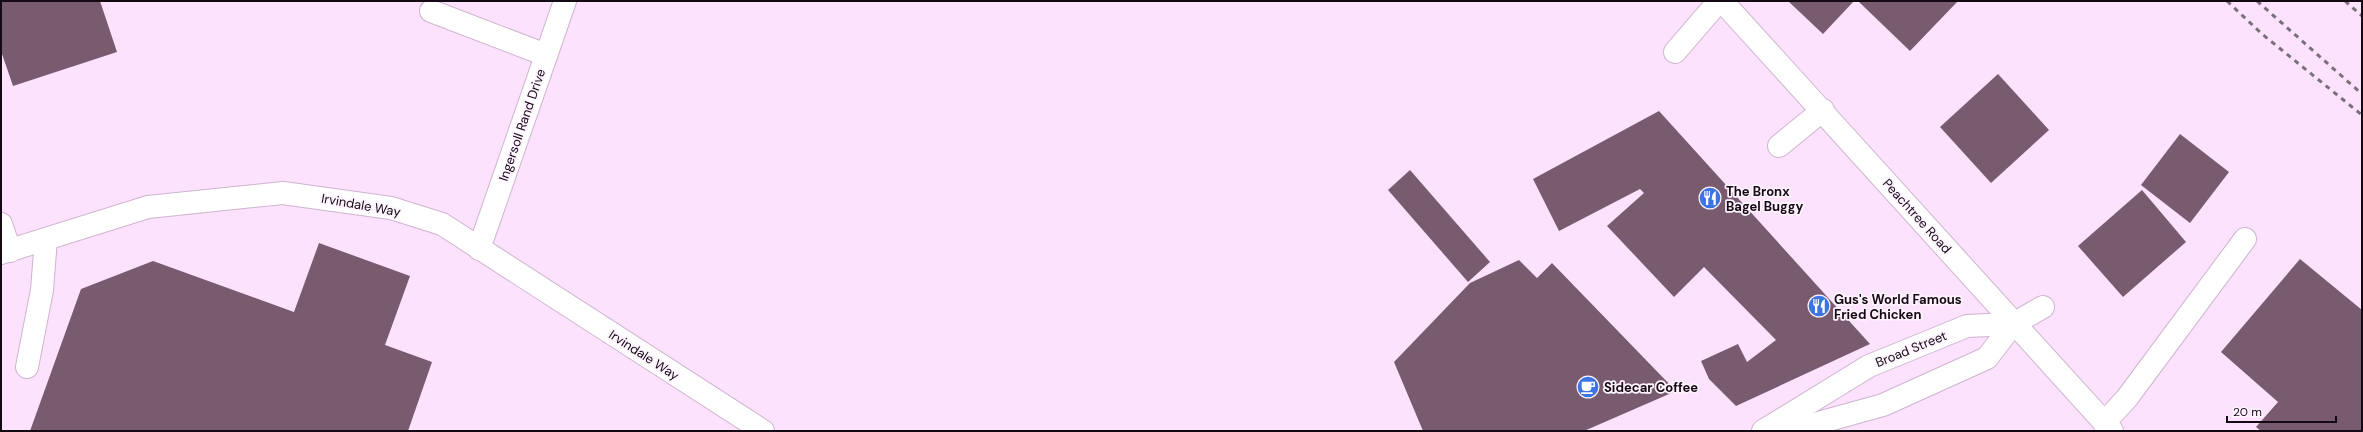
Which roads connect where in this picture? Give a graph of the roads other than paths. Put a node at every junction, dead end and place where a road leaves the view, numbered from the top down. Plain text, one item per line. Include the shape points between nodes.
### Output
1 (565, 1) edge
2 (1719, 1) edge
3 (1722, 1) edge
4 (430, 11) dead end
5 (1675, 52) dead end
6 (546, 55) junction
7 (1823, 110) junction
8 (1779, 146) dead end
9 (1, 224) edge
10 (46, 239) junction
11 (2245, 239) dead end
12 (479, 249) junction
13 (5, 252) edge
14 (2043, 306) dead end
15 (2013, 324) junction
16 (27, 367) dead end
17 (2108, 427) edge
18 (763, 431) edge
19 (1763, 431) edge
20 (1790, 431) edge

1 - 6 street, Ingersoll Rand Drive
2 - 5 street
3 - 7 street, Peachtree Road
4 - 6 street
6 - 12 street, Ingersoll Rand Drive
7 - 8 street
7 - 15 street, Peachtree Road
9 - 13 street
10 - 12 street, Irvindale Way via 148,207 283,192 390,208 442,224
10 - 13 street, Irvindale Way
10 - 16 street via 42,290
11 - 17 street
12 - 18 street, Irvindale Way
14 - 15 street
15 - 17 street, Peachtree Road
15 - 19 street, Broad Street via 1967,326 1870,366
15 - 20 street via 1986,358 1883,405

